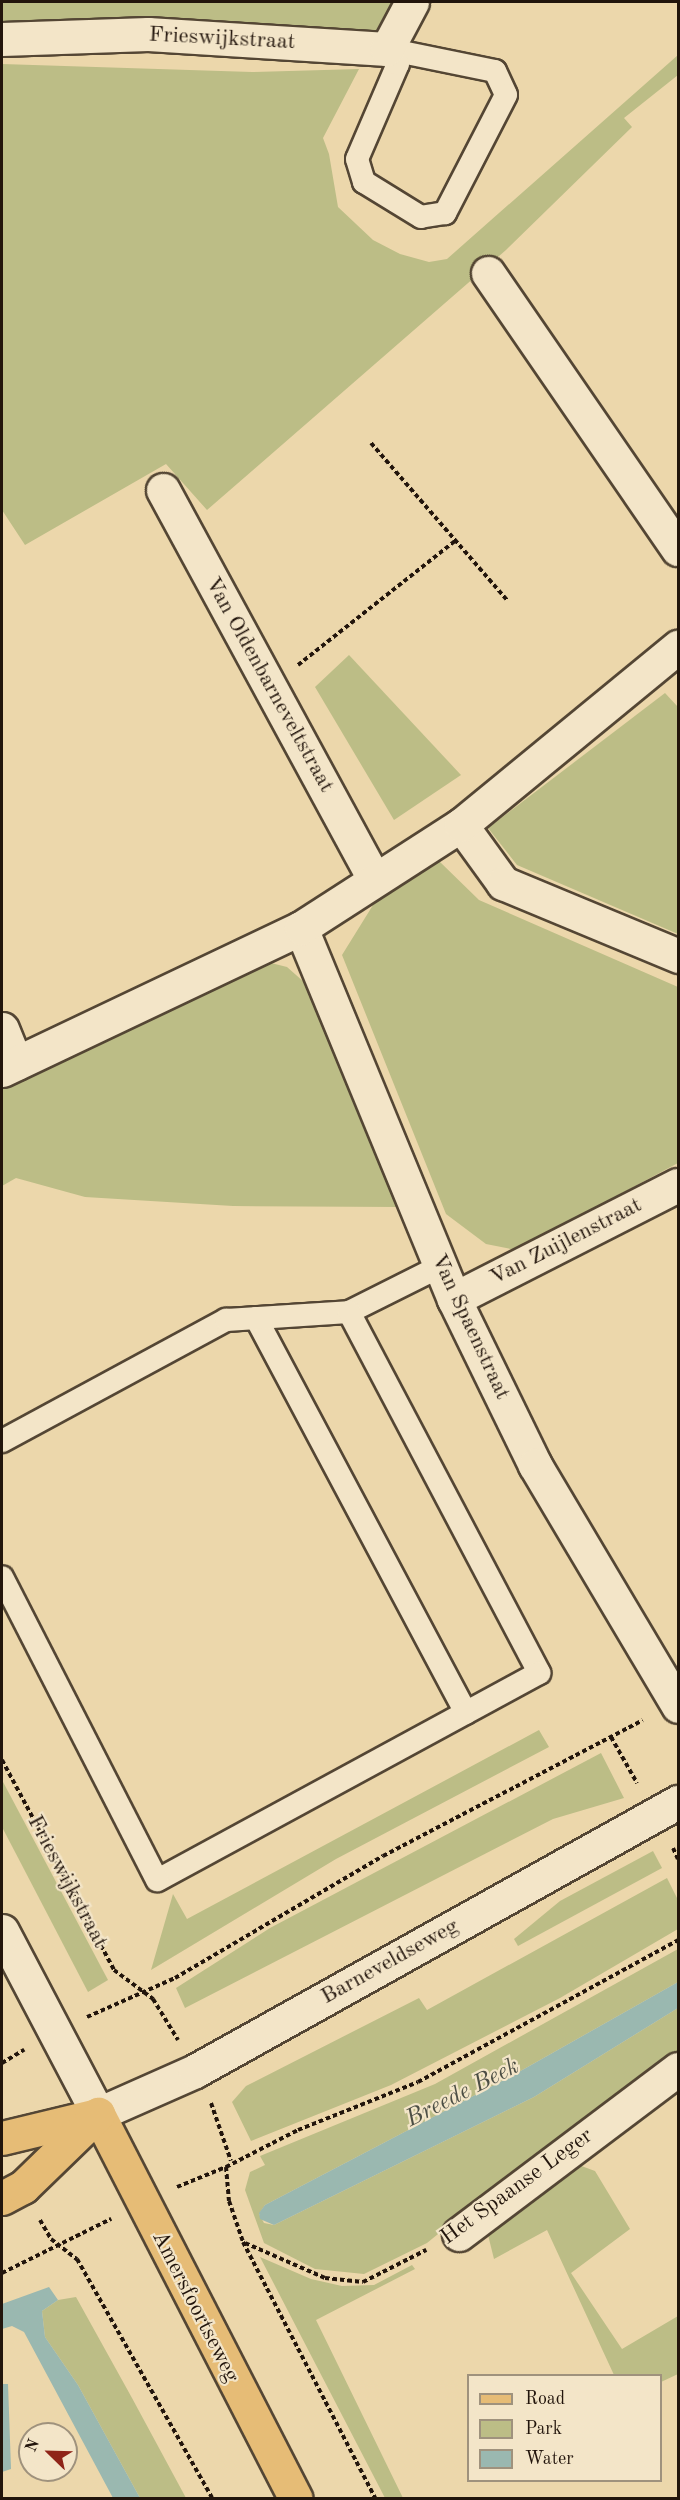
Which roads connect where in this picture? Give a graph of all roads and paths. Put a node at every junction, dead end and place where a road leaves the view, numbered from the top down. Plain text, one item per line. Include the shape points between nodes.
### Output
1 (412, 2) edge
2 (2, 39) edge
3 (387, 49) junction
4 (488, 273) dead end
5 (371, 443) dead end
6 (163, 490) dead end
7 (455, 541) junction
8 (678, 549) edge
9 (508, 600) dead end
10 (676, 654) edge
11 (270, 688) junction
12 (461, 825) junction
13 (374, 879) junction
14 (301, 928) junction
15 (678, 956) edge
16 (2, 1029) edge
17 (9, 1066) edge
18 (678, 1185) edge
19 (441, 1266) junction
20 (454, 1299) junction
21 (350, 1312) junction
22 (256, 1318) junction
23 (2, 1441) edge
24 (2, 1577) edge
25 (678, 1704) edge
26 (466, 1713) junction
27 (2, 1760) edge
28 (678, 1802) edge
29 (2, 1931) edge
30 (678, 1940) edge
31 (678, 2069) edge
32 (99, 2114) junction
33 (2, 2138) edge
34 (2, 2198) edge
35 (459, 2234) joint
36 (243, 2242) junction
37 (2, 2273) edge
38 (212, 2499) edge
39 (294, 2499) edge
40 (375, 2499) edge

1 - 3 street
2 - 3 street, Frieswijkstraat via 148,34
3 - 3 lane via 398,64 357,159 364,182 421,218 445,213 506,95 495,71
4 - 8 street
5 - 7 path
6 - 11 street, Van Oldenbarneveltstraat
7 - 9 path
7 - 11 path
10 - 12 street
11 - 13 street, Van Oldenbarneveltstraat
12 - 13 street
12 - 15 street via 503,883
13 - 14 street
14 - 17 street
14 - 19 street, Van Spaenstraat
16 - 17 street
18 - 20 street, Van Zuijlenstraat
19 - 20 street, Van Spaenstraat
19 - 21 lane
20 - 25 street, Van Spaenstraat via 535,1465
21 - 22 lane
21 - 26 lane via 539,1673
22 - 23 lane via 226,1320
22 - 26 lane
24 - 26 lane via 157,1880
25 - 27 path, Frieswijkstraat via 383,1856 175,1978 145,1991 114,1970
28 - 32 street, Barneveldseweg via 195,2071
29 - 32 street
30 - 36 path via 418,2082 288,2135 226,2167 229,2201
31 - 35 street, Het Spaanse Leger
32 - 33 main road
32 - 34 main road via 23,2187
32 - 39 main road, Amersfoortseweg
35 - 36 path, Het Spaanse Leger via 363,2282 325,2278
36 - 40 path
37 - 38 path via 59,2246 77,2259

